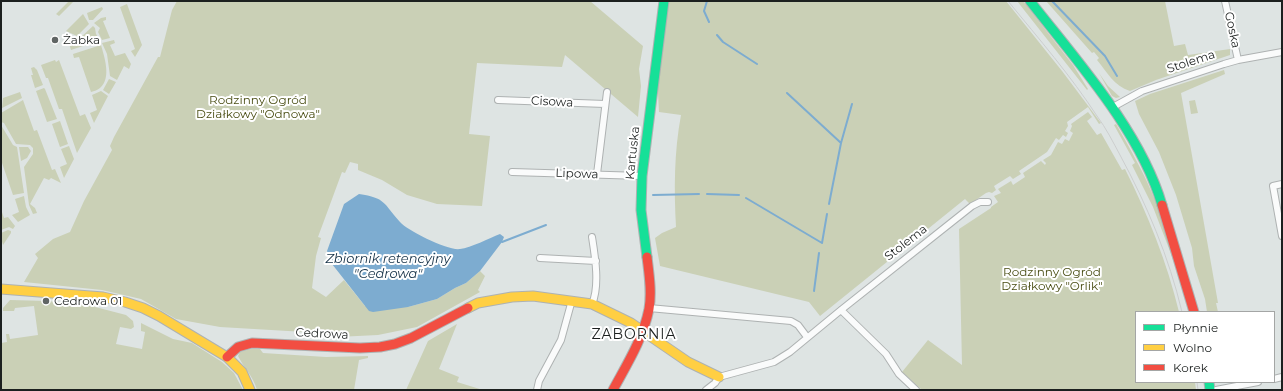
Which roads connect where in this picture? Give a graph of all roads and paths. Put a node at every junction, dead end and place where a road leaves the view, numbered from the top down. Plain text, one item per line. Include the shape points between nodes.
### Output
1 (664, 1) edge
2 (1030, 1) edge
3 (1225, 1) edge
4 (1282, 52) edge
5 (1238, 60) junction
6 (607, 92) dead end
7 (498, 100) dead end
8 (605, 104) junction
9 (1113, 107) junction
10 (512, 172) dead end
11 (597, 174) junction
12 (642, 176) junction
13 (1282, 184) edge
14 (988, 202) dead end
15 (1282, 236) edge
16 (592, 237) dead end
17 (540, 258) dead end
18 (596, 261) junction
19 (1, 289) edge
20 (572, 300) junction
21 (592, 304) junction
22 (649, 308) junction
23 (841, 310) junction
24 (1194, 311) edge
25 (643, 331) junction
26 (807, 337) junction
27 (227, 357) junction
28 (719, 377) junction
29 (1253, 383) edge
30 (250, 390) edge
31 (537, 390) edge
32 (613, 390) edge
33 (706, 390) edge
34 (916, 390) edge
35 (1216, 390) edge

1 - 12 street, Kartuska
2 - 9 street
3 - 5 street, Goska
4 - 5 street, Stolema
5 - 9 street, Stolema via 1142,91
6 - 8 street
7 - 8 street, Cisowa
8 - 11 street
9 - 24 street via 1142,158 1160,197
10 - 11 street, Lipowa
11 - 12 street, Lipowa
12 - 22 street, Kartuska via 641,210 650,279
13 - 15 street via 1273,186
14 - 23 street, Stolema via 972,206
16 - 18 street
17 - 18 street
18 - 21 street via 595,298
19 - 27 street via 103,297 125,302 159,316
20 - 21 street, Cedrowa
20 - 27 street, Cedrowa via 526,296 484,301 411,338 380,347 252,343 238,347
20 - 31 street via 561,340 539,381
21 - 25 street, Cedrowa
22 - 25 street, Kartuska
22 - 26 street via 791,321 798,325
23 - 26 street, Stolema
23 - 34 street via 886,354 899,374
25 - 28 street via 688,362
25 - 32 street, Kartuska
26 - 28 street, Stolema via 774,362
27 - 30 street via 242,372
28 - 33 street, Stolema
29 - 35 street

